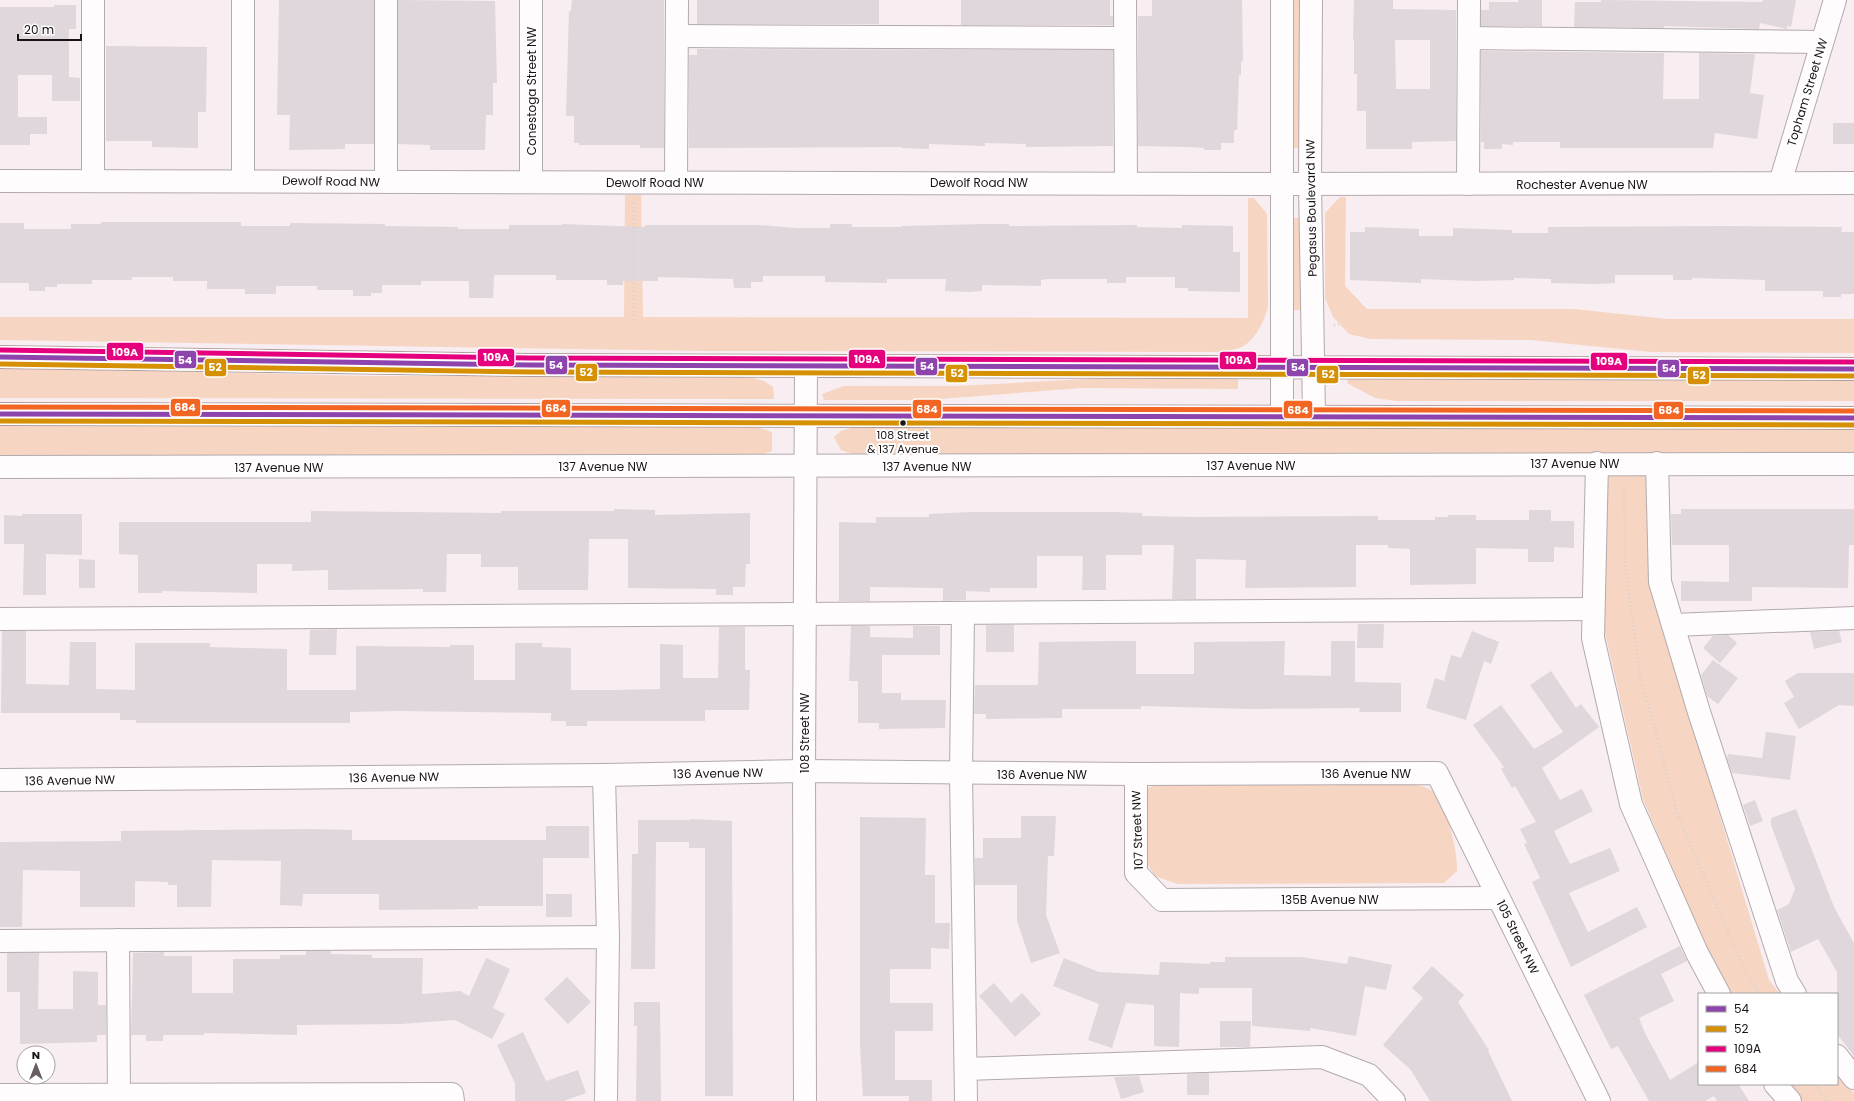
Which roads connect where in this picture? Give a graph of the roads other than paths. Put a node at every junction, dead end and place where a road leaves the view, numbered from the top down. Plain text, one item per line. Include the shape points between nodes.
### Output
1 (93, 0) edge
2 (243, 0) edge
3 (386, 0) edge
4 (531, 0) edge
5 (677, 0) edge
6 (1125, 0) edge
7 (1282, 0) edge
8 (1311, 0) edge
9 (1469, 0) edge
10 (1835, 0) edge
11 (677, 36) junction
12 (1125, 38) junction
13 (1469, 38) junction
14 (1822, 42) junction
15 (243, 180) junction
16 (0, 181) edge
17 (93, 181) junction
18 (386, 182) junction
19 (531, 182) junction
20 (676, 182) junction
21 (1126, 183) junction
22 (1780, 183) junction
23 (1854, 183) edge
24 (1282, 184) junction
25 (1310, 184) junction
26 (1468, 184) junction
27 (0, 356) edge
28 (806, 366) junction
29 (1282, 367) junction
30 (1314, 367) junction
31 (1854, 369) edge
32 (0, 414) edge
33 (806, 415) junction
34 (1282, 416) junction
35 (1314, 416) junction
36 (1854, 418) edge
37 (1597, 463) junction
38 (1658, 463) junction
39 (1854, 464) edge
40 (806, 466) junction
41 (0, 467) edge
42 (1592, 609) junction
43 (805, 613) junction
44 (964, 614) junction
45 (1854, 618) edge
46 (0, 619) edge
47 (1673, 625) junction
48 (804, 771) junction
49 (1437, 773) joint
50 (961, 774) junction
51 (1136, 774) junction
52 (604, 775) junction
53 (0, 780) edge
54 (1498, 898) junction
55 (1162, 900) joint
56 (608, 937) junction
57 (118, 940) junction
58 (0, 941) edge
59 (1718, 993) edge
60 (1794, 993) edge
61 (1838, 1057) edge
62 (966, 1069) junction
63 (1854, 1078) edge
64 (1776, 1085) edge
65 (0, 1095) edge
66 (452, 1097) edge
67 (119, 1098) edge
68 (606, 1101) edge
69 (805, 1101) edge
70 (966, 1101) edge
71 (1394, 1101) edge
72 (1599, 1101) edge
73 (1790, 1101) edge

1 - 17 street
2 - 15 street
3 - 18 street
4 - 19 street, Conestoga Street NW
5 - 11 street
6 - 12 street
7 - 24 street
8 - 25 street, Pegasus Boulevard NW
9 - 13 street
10 - 14 street, Topham Street NW
11 - 12 street
11 - 20 street
12 - 21 street
13 - 14 street
13 - 26 street
14 - 22 street, Topham Street NW
15 - 17 street, Dewolf Road NW
15 - 18 street, Dewolf Road NW
16 - 17 street, Dewolf Road NW
18 - 19 street, Dewolf Road NW
19 - 20 street, Dewolf Road NW
20 - 21 street, Dewolf Road NW
21 - 24 street, Dewolf Road NW
22 - 23 street, Rochester Avenue NW
22 - 26 street, Rochester Avenue NW
24 - 25 street, Dewolf Road NW
24 - 29 street
25 - 26 street, Rochester Avenue NW
25 - 30 street, Pegasus Boulevard NW
27 - 28 main road via 531,365
28 - 29 main road
28 - 33 street, 108 Street NW
29 - 30 main road
29 - 34 street
30 - 31 main road
30 - 35 street, Pegasus Boulevard NW
32 - 33 main road
33 - 34 main road
33 - 40 street, 108 Street NW
34 - 35 main road
35 - 36 main road
37 - 38 street, 137 Avenue NW
37 - 40 street, 137 Avenue NW
37 - 42 street
38 - 39 street, 137 Avenue NW
38 - 47 street via 1660,582
40 - 41 street, 137 Avenue NW
40 - 43 street, 108 Street NW
42 - 44 street
42 - 59 street via 1593,638 1631,804 1697,953
43 - 44 street
43 - 46 street
43 - 48 street, 108 Street NW
44 - 50 street
45 - 47 street
47 - 60 street via 1754,883 1787,981
48 - 50 street, 136 Avenue NW
48 - 52 street, 136 Avenue NW
48 - 69 street, 108 Street NW
49 - 51 street, 136 Avenue NW
49 - 54 street, 105 Street NW
50 - 51 street, 136 Avenue NW
50 - 62 street
51 - 55 street, 107 Street NW via 1136,873
52 - 53 street, 136 Avenue NW
52 - 56 street
54 - 55 street, 135B Avenue NW
54 - 72 street, 105 Street NW
56 - 57 street
56 - 68 street
57 - 58 street
57 - 67 street
61 - 63 street
62 - 70 street
62 - 71 street via 1322,1057 1369,1075
64 - 73 street
65 - 67 street
66 - 67 street

